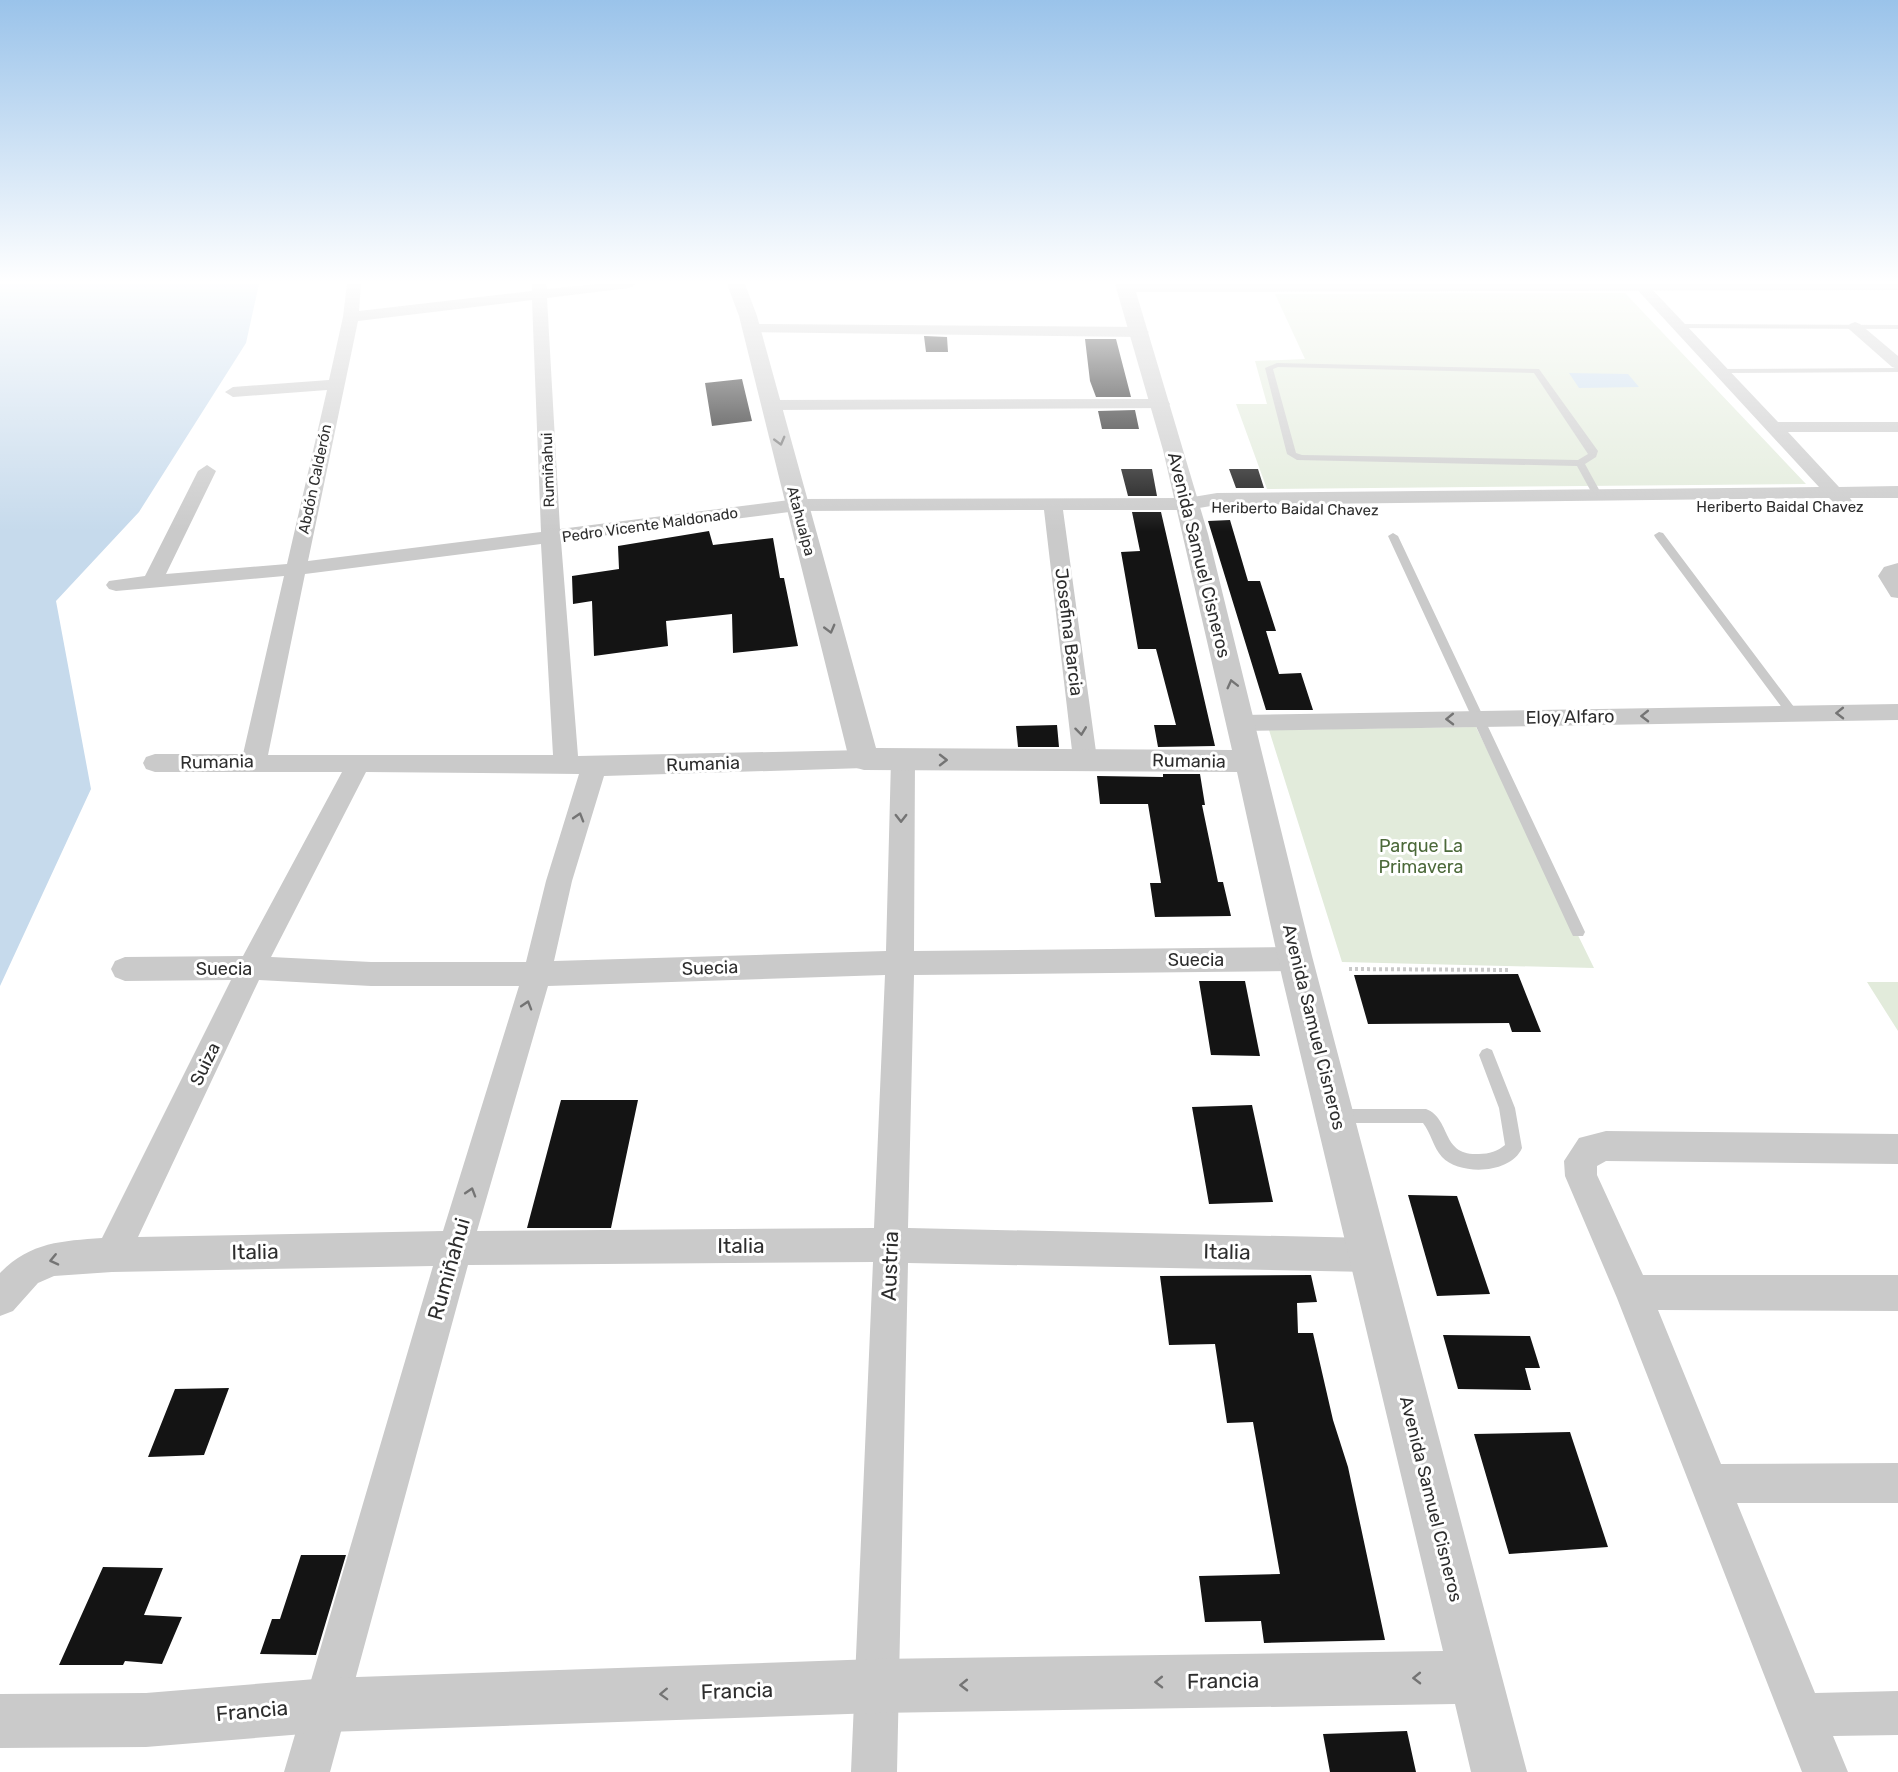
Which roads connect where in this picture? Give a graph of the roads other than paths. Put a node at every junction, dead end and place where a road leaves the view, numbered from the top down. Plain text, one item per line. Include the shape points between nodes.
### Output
1 (340, 367) edge
2 (543, 367) edge
3 (761, 367) edge
4 (1151, 367) edge
5 (1272, 367) edge
6 (1350, 367) edge
7 (1717, 367) edge
8 (1898, 370) edge
9 (1721, 371) junction
10 (336, 384) junction
11 (233, 392) dead end
12 (1161, 404) junction
13 (771, 405) junction
14 (1773, 427) junction
15 (1898, 427) edge
16 (1580, 463) junction
17 (207, 471) dead end
18 (1898, 492) edge
19 (1597, 495) junction
20 (1841, 499) junction
21 (1187, 504) junction
22 (797, 505) junction
23 (1053, 506) junction
24 (1898, 506) edge
25 (1659, 535) dead end
26 (1393, 536) dead end
27 (551, 538) junction
28 (296, 569) junction
29 (1898, 569) edge
30 (153, 580) junction
31 (116, 585) dead end
32 (1898, 592) edge
33 (1898, 712) edge
34 (1793, 714) junction
35 (1480, 719) junction
36 (1246, 742) junction
37 (864, 759) junction
38 (1084, 759) junction
39 (903, 760) junction
40 (254, 761) junction
41 (155, 763) dead end
42 (359, 763) junction
43 (580, 766) junction
44 (1578, 932) dead end
45 (1296, 959) junction
46 (900, 963) junction
47 (251, 968) junction
48 (124, 969) dead end
49 (537, 974) junction
50 (1487, 1055) dead end
51 (1337, 1116) junction
52 (1898, 1149) edge
53 (891, 1245) junction
54 (455, 1248) junction
55 (112, 1255) junction
56 (1370, 1255) junction
57 (1633, 1293) junction
58 (1898, 1293) edge
59 (0, 1298) edge
60 (1898, 1483) edge
61 (1710, 1484) junction
62 (1476, 1677) junction
63 (876, 1686) junction
64 (328, 1705) junction
65 (1898, 1713) edge
66 (1802, 1715) junction
67 (0, 1721) edge
68 (307, 1772) edge
69 (874, 1772) edge
70 (1499, 1772) edge
71 (1825, 1772) edge

1 - 10 street, Abdón Calderón
2 - 27 street, Rumiñahui
3 - 13 street, Atahualpa
4 - 12 street, Avenida Samuel Cisneros
5 - 16 lane via 1269,368 1292,454 1300,458
6 - 16 lane via 1536,371 1593,451 1589,460
7 - 9 street
8 - 9 lane
9 - 14 street
10 - 11 street
10 - 28 street, Abdón Calderón
12 - 13 street
12 - 21 street, Avenida Samuel Cisneros
13 -> 22 street, Atahualpa
14 - 15 street
14 - 20 street
16 - 19 lane
17 - 30 street
18 - 20 street, Heriberto Baidal Chavez
19 - 20 street, Heriberto Baidal Chavez
19 - 21 street, Heriberto Baidal Chavez via 1217,499
20 - 21 street, Heriberto Baidal Chavez via 1220,511
20 - 24 street, Heriberto Baidal Chavez
21 - 23 street, Pedro Vicente Maldonado
36 -> 21 street, Avenida Samuel Cisneros
22 - 23 street, Pedro Vicente Maldonado
22 - 27 street, Pedro Vicente Maldonado
22 -> 37 street, Atahualpa
23 -> 38 street, Josefina Barcia
25 - 34 lane
26 - 35 lane
27 - 28 street, Pedro Vicente Maldonado
27 - 43 street, Rumiñahui
28 - 30 street, Pedro Vicente Maldonado
28 - 40 street, Abdón Calderón
29 - 32 street via 1888,576
30 - 31 street, Pedro Vicente Maldonado
33 -> 34 street, Eloy Alfaro
34 -> 35 street, Eloy Alfaro
35 -> 36 street, Eloy Alfaro
35 - 44 lane
36 - 38 street, Rumania
36 - 45 street, Avenida Samuel Cisneros
37 - 39 street, Rumania
37 - 43 street, Rumania
39 -> 38 street, Rumania
39 -> 46 street, Austria
40 - 41 street, Rumania
40 - 42 street, Rumania
42 - 43 street, Rumania
42 - 47 street, Suiza
49 -> 43 street, Rumiñahui
45 - 46 street, Suecia
45 - 51 street, Avenida Samuel Cisneros
46 - 49 street, Suecia
46 - 53 street, Austria
47 - 48 street, Suecia
47 - 49 street, Suecia via 372,974
47 - 55 street, Suiza
54 -> 49 street, Rumiñahui
50 - 51 lane via 1507,1108 1514,1148 1501,1159 1473,1162 1456,1158 1447,1151 1426,1116
51 - 56 street, Avenida Samuel Cisneros
52 - 57 street via 1631,1145 1590,1149 1580,1161 1581,1176
53 - 54 street, Italia
53 - 56 street, Italia
53 - 63 street, Austria
54 - 55 street, Italia
54 - 64 street, Rumiñahui
55 -> 59 street via 52,1259 27,1271
56 - 62 street, Avenida Samuel Cisneros
57 - 58 street
57 - 61 street
60 - 61 street
61 - 66 street
62 -> 63 street, Francia
62 - 70 street, Avenida Samuel Cisneros
63 -> 64 street, Francia
63 - 69 street, Austria
64 - 67 street, Francia via 146,1720
64 - 68 street, Rumiñahui
65 - 66 street
66 - 71 street

